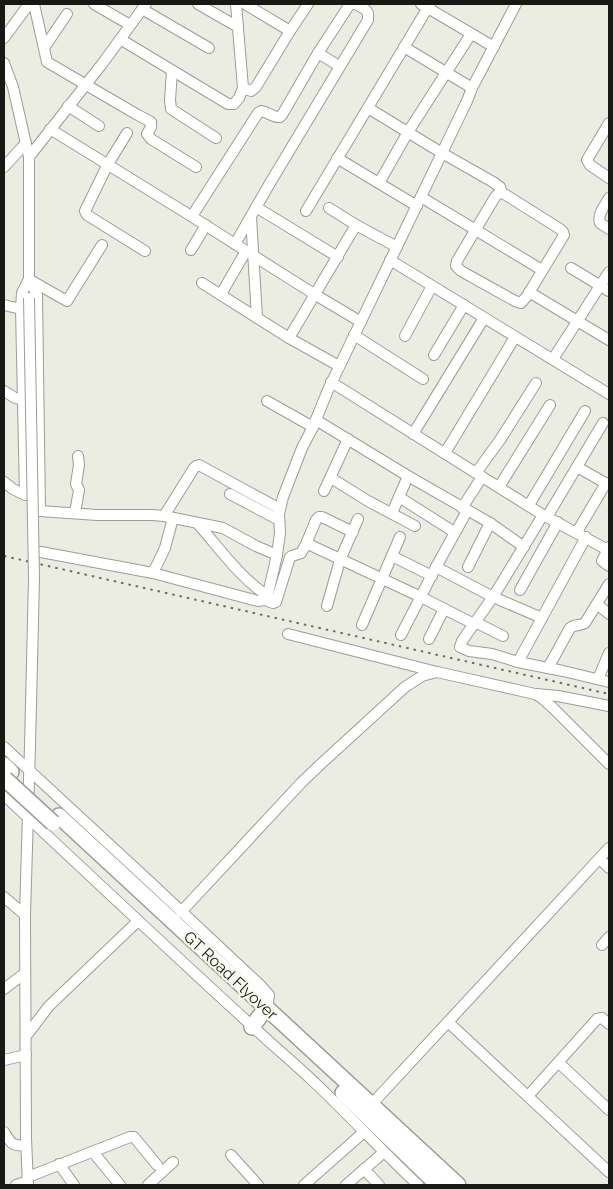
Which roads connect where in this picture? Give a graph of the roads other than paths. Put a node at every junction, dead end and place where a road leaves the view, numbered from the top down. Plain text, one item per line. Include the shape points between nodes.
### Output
1 (29, 4) edge
2 (34, 4) edge
3 (94, 4) edge
4 (198, 4) edge
5 (236, 4) edge
6 (245, 4) edge
7 (308, 4) edge
8 (351, 4) edge
9 (355, 4) edge
10 (516, 4) edge
11 (426, 5) edge
12 (144, 6) edge
13 (366, 6) edge
14 (67, 14) dead end
15 (130, 26) junction
16 (238, 27) junction
17 (290, 31) junction
18 (471, 34) junction
19 (4, 38) edge
20 (120, 39) junction
21 (404, 47) junction
22 (494, 47) junction
23 (44, 48) junction
24 (209, 48) dead end
25 (318, 53) junction
26 (4, 64) edge
27 (339, 66) junction
28 (172, 71) junction
29 (446, 73) junction
30 (85, 84) junction
31 (243, 88) junction
32 (472, 88) junction
33 (68, 106) junction
34 (368, 108) junction
35 (609, 123) edge
36 (99, 126) dead end
37 (50, 129) junction
38 (408, 132) junction
39 (126, 133) dead end
40 (216, 138) dead end
41 (26, 143) junction
42 (442, 153) junction
43 (29, 157) junction
44 (337, 158) junction
45 (108, 164) junction
46 (4, 167) edge
47 (196, 167) dead end
48 (609, 178) edge
49 (380, 184) junction
50 (502, 193) junction
51 (609, 198) edge
52 (419, 202) junction
53 (328, 208) dead end
54 (306, 211) dead end
55 (253, 212) junction
56 (192, 216) junction
57 (206, 225) junction
58 (356, 225) junction
59 (474, 230) junction
60 (609, 230) edge
61 (235, 244) junction
62 (102, 245) dead end
63 (397, 247) junction
64 (191, 250) dead end
65 (145, 251) dead end
66 (250, 253) junction
67 (338, 256) junction
68 (390, 260) junction
69 (570, 268) dead end
70 (542, 270) junction
71 (609, 272) edge
72 (29, 279) junction
73 (202, 283) dead end
74 (432, 286) junction
75 (605, 288) edge
76 (529, 292) junction
77 (220, 294) junction
78 (314, 294) junction
79 (4, 305) edge
80 (464, 305) junction
81 (21, 309) junction
82 (257, 318) junction
83 (484, 318) junction
84 (577, 320) junction
85 (361, 322) junction
86 (354, 335) junction
87 (405, 336) dead end
88 (516, 337) junction
89 (289, 338) junction
90 (609, 340) edge
91 (434, 355) dead end
92 (553, 360) junction
93 (339, 366) junction
94 (423, 379) dead end
95 (332, 382) junction
96 (536, 384) dead end
97 (4, 391) edge
98 (609, 394) edge
99 (22, 399) junction
100 (267, 401) dead end
101 (550, 406) dead end
102 (585, 411) dead end
103 (314, 424) junction
104 (602, 424) dead end
105 (413, 434) junction
106 (348, 439) junction
107 (445, 454) junction
108 (78, 456) dead end
109 (577, 467) junction
110 (479, 475) junction
111 (408, 476) junction
112 (331, 478) junction
113 (608, 484) edge
114 (5, 485) edge
115 (499, 486) junction
116 (324, 491) dead end
117 (230, 494) dead end
118 (399, 497) junction
119 (529, 505) junction
120 (280, 509) junction
121 (465, 509) junction
122 (392, 513) junction
123 (75, 514) junction
124 (545, 516) junction
125 (169, 517) junction
126 (358, 519) dead end
127 (279, 520) junction
128 (558, 522) junction
129 (490, 523) junction
130 (198, 524) junction
131 (415, 526) dead end
132 (353, 532) junction
133 (454, 532) junction
134 (581, 534) junction
135 (400, 537) dead end
136 (306, 544) junction
137 (524, 547) junction
138 (608, 548) edge
139 (41, 552) dead end
140 (277, 555) junction
141 (392, 556) junction
142 (340, 560) junction
143 (609, 566) edge
144 (468, 567) dead end
145 (434, 572) junction
146 (153, 573) junction
147 (382, 579) junction
148 (609, 584) edge
149 (520, 590) dead end
150 (421, 597) junction
151 (493, 597) junction
152 (267, 598) junction
153 (597, 604) junction
154 (327, 606) dead end
155 (444, 609) junction
156 (609, 614) edge
157 (542, 618) junction
158 (475, 623) junction
159 (362, 625) dead end
160 (288, 634) dead end
161 (402, 635) dead end
162 (503, 636) dead end
163 (429, 639) dead end
164 (609, 652) edge
165 (518, 662) junction
166 (548, 668) junction
167 (437, 672) junction
168 (598, 679) junction
169 (609, 682) edge
170 (535, 694) junction
171 (609, 706) edge
172 (4, 747) edge
173 (609, 764) edge
174 (29, 771) junction
175 (6, 773) edge
176 (4, 795) edge
177 (27, 817) junction
178 (609, 848) edge
179 (600, 858) junction
180 (609, 868) edge
181 (4, 897) edge
182 (181, 912) junction
183 (25, 915) junction
184 (138, 921) junction
185 (609, 937) edge
186 (602, 945) dead end
187 (25, 973) junction
188 (4, 988) edge
189 (260, 1017) junction
190 (448, 1022) junction
191 (609, 1024) edge
192 (26, 1036) junction
193 (26, 1055) junction
194 (4, 1060) edge
195 (559, 1063) junction
196 (528, 1096) junction
197 (371, 1105) junction
198 (609, 1110) edge
199 (4, 1132) edge
200 (364, 1132) junction
201 (26, 1145) junction
202 (93, 1152) junction
203 (383, 1153) junction
204 (231, 1156) dead end
205 (173, 1162) dead end
206 (59, 1164) junction
207 (156, 1165) dead end
208 (364, 1169) junction
209 (609, 1172) edge
210 (28, 1181) edge
211 (16, 1185) edge
212 (74, 1185) edge
213 (120, 1185) edge
214 (148, 1185) edge
215 (258, 1185) edge
216 (304, 1185) edge
217 (346, 1185) edge
218 (379, 1185) edge
219 (418, 1185) edge
220 (438, 1185) edge
221 (458, 1185) edge

1 - 19 street
2 - 23 street
3 - 15 street
4 - 16 street
5 - 16 street
6 - 17 street
7 - 17 street
8 - 25 street
9 - 13 street
10 - 22 street
11 - 18 street
11 - 21 street
12 - 15 street
12 - 24 street
13 - 27 street via 368,20
14 - 23 street
15 - 20 street
16 - 31 street
17 - 31 street via 256,87 251,90
18 - 22 street
18 - 29 street
20 - 28 street
20 - 30 street
21 - 29 street
21 - 34 street
22 - 32 street
23 - 30 street via 47,62
25 - 27 street
25 - 56 street via 280,117 261,111 258,113
26 - 41 street
27 - 55 street
28 - 31 street via 228,104 237,102
28 - 40 street via 171,109
29 - 32 street
29 - 38 street
30 - 33 street
30 - 47 street via 148,120 151,124 148,137
32 - 42 street
33 - 36 street
33 - 37 street
34 - 38 street
34 - 44 street
35 - 48 street via 587,160
37 - 43 street
37 - 45 street
38 - 42 street
38 - 49 street
39 - 45 street
41 - 43 street
41 - 46 street
42 - 50 street via 499,186
42 - 52 street
43 - 72 street
44 - 49 street
44 - 54 street
45 - 56 street
45 - 65 street via 85,208 86,213
49 - 52 street
50 - 59 street via 494,197
50 - 70 street via 563,232 562,239
51 - 60 street via 599,221
52 - 59 street
52 - 63 street
53 - 58 street
55 - 61 street
55 - 66 street
55 - 67 street
56 - 57 street
57 - 61 street
57 - 64 street
58 - 63 street
58 - 67 street
59 - 70 street
59 - 76 street via 457,261 458,269 518,303
61 - 66 street
62 - 72 street via 67,302
63 - 68 street
66 - 77 street
66 - 78 street
66 - 82 street
67 - 78 street
68 - 74 street
68 - 85 street
69 - 75 street
70 - 76 street
71 - 75 street
72 - 81 street via 22,293
72 - 123 street via 37,295 40,511
72 - 174 street, bridge via 34,555
73 - 77 street
74 - 80 street
74 - 87 street
75 - 84 street
76 - 84 street
77 - 82 street
78 - 85 street
78 - 89 street
79 - 81 street
80 - 83 street
80 - 91 street
81 - 99 street
82 - 89 street
83 - 88 street
83 - 105 street
84 - 90 street
84 - 92 street
85 - 86 street
86 - 93 street
86 - 94 street
88 - 92 street
88 - 107 street
89 - 93 street
92 - 98 street
93 - 95 street
95 - 103 street
95 - 105 street
96 - 110 street
97 - 99 street
99 - 114 street via 25,495
100 - 103 street
101 - 115 street
102 - 119 street
103 - 106 street
103 - 120 street
104 - 109 street
105 - 107 street
106 - 111 street
106 - 112 street
107 - 110 street
108 - 123 street via 76,484 80,490
109 - 113 street
109 - 124 street
110 - 115 street
110 - 121 street
111 - 118 street
111 - 121 street
112 - 116 street
112 - 122 street
113 - 134 street
115 - 119 street
117 - 127 street
118 - 122 street
118 - 133 street
119 - 124 street
120 - 125 street via 199,465 194,468
120 - 127 street
121 - 129 street
121 - 133 street
122 - 131 street
123 - 125 street
124 - 128 street
124 - 137 street
125 - 130 street
125 - 146 street via 165,548
126 - 132 street
127 - 140 street
128 - 134 street
128 - 149 street
129 - 137 street
129 - 144 street
130 - 140 street via 223,528
130 - 152 street
132 - 136 street via 319,517
132 - 142 street
133 - 145 street
134 - 138 street
134 - 157 street
135 - 141 street
136 - 142 street
136 - 152 street via 301,554 290,557 276,602
137 - 151 street
138 - 143 street via 602,561
139 - 146 street
140 - 152 street
141 - 145 street
141 - 147 street
142 - 147 street
142 - 154 street
145 - 150 street
145 - 151 street
146 - 152 street via 258,601
147 - 150 street
147 - 159 street
148 - 153 street
150 - 155 street
150 - 161 street
151 - 157 street
151 - 158 street
153 - 156 street
153 - 166 street via 585,623 570,628
155 - 158 street
155 - 163 street
157 - 165 street
158 - 162 street
158 - 165 street via 460,648
160 - 167 street
164 - 168 street
165 - 166 street
166 - 168 street
167 - 170 street
167 - 182 street via 422,676 405,687 323,762
168 - 169 street
170 - 171 street
170 - 173 street
172 - 174 street
174 - 177 street
174 - 182 street
175 - 189 highway, GT Road Flyover
176 - 177 street
177 - 183 street
177 - 184 street
178 - 179 street
179 - 180 street
179 - 190 street
181 - 183 street
182 - 189 street via 269,996
183 - 187 street
184 - 189 street
184 - 192 street via 49,1006
185 - 186 street
187 - 188 street
187 - 192 street
189 - 197 highway, GT Road Flyover
189 - 200 street via 314,1081
189 - 220 highway, GT Road Flyover
190 - 196 street
190 - 197 street
191 - 195 street via 602,1018 598,1019
192 - 193 street
193 - 194 street
193 - 201 street
195 - 196 street
195 - 198 street
196 - 209 street
197 - 221 highway, GT Road Flyover
199 - 201 street via 14,1146
200 - 203 street
200 - 216 street
201 - 210 street
202 - 206 street
202 - 207 street via 132,1137
202 - 213 street
203 - 208 street
203 - 219 street
204 - 215 street
205 - 214 street
206 - 210 street
206 - 212 street
208 - 217 street
208 - 218 street
210 - 211 street

